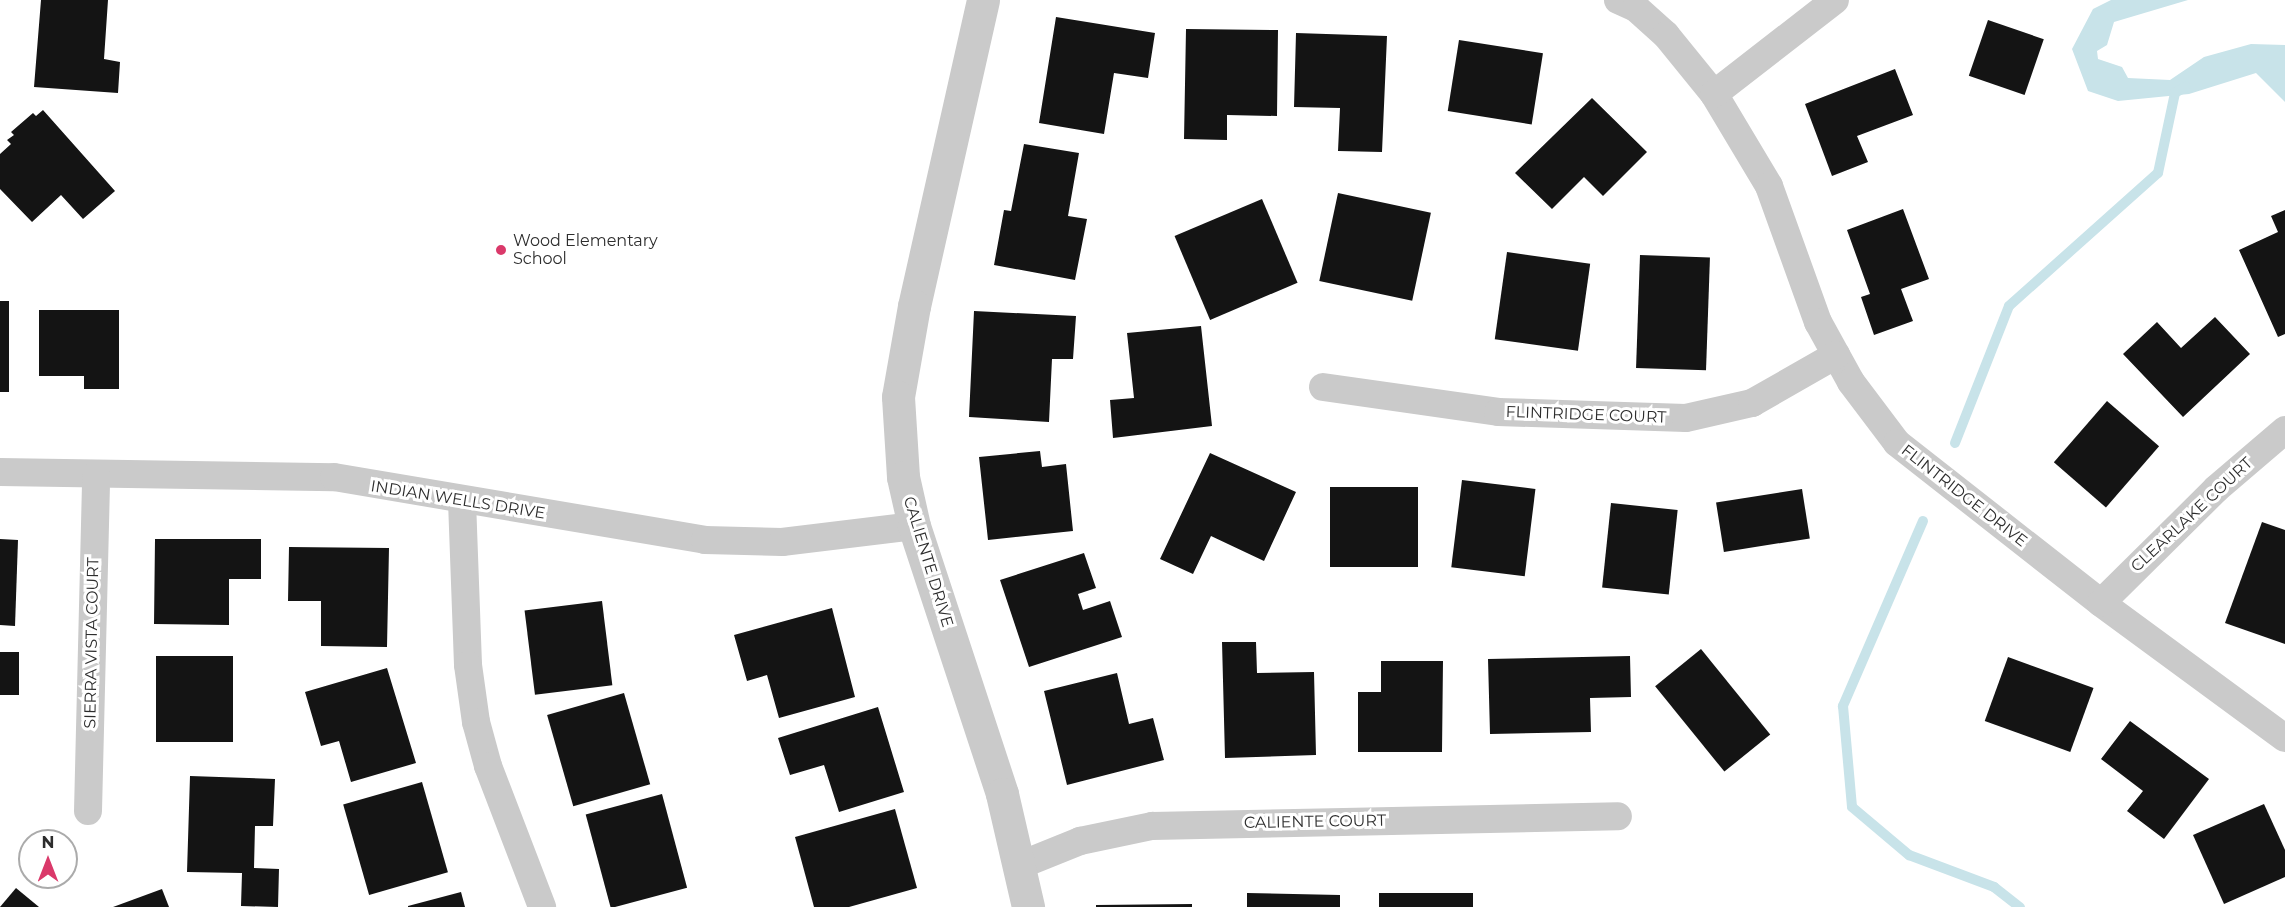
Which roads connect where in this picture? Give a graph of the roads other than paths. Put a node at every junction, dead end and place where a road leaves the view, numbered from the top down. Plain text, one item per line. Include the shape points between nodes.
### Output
1 (983, 0) edge
2 (1618, 0) edge
3 (1835, 0) edge
4 (1714, 94) junction
5 (1836, 355) junction
6 (1323, 387) dead end
7 (2285, 430) edge
8 (0, 472) edge
9 (96, 474) junction
10 (462, 501) junction
11 (914, 526) junction
12 (2101, 603) junction
13 (2285, 738) edge
14 (88, 811) dead end
15 (1618, 816) dead end
16 (1018, 866) junction
17 (542, 907) edge
18 (1028, 907) edge

1 - 11 street, CALIENTE DRIVE via 914,306 898,397 903,477
2 - 4 street, FLINTRIDGE DRIVE via 1636,8 1666,35
3 - 4 street
4 - 5 street, FLINTRIDGE DRIVE via 1769,186 1818,322
5 - 6 street, FLINTRIDGE COURT via 1752,403 1686,418 1498,412
5 - 12 street, FLINTRIDGE DRIVE via 1851,382 1897,443
7 - 12 street, CLEARLAKE COURT via 2216,489
8 - 9 street, INDIAN WELLS DRIVE
9 - 10 street, INDIAN WELLS DRIVE via 334,477
9 - 14 street, SIERRA VISTA COURT
10 - 11 street, INDIAN WELLS DRIVE via 705,540 782,542
10 - 17 street via 468,665 476,722 488,766
11 - 16 street, CALIENTE DRIVE via 1002,794
12 - 13 street, FLINTRIDGE DRIVE
15 - 16 street, CALIENTE COURT via 1152,826 1080,841
16 - 18 street, CALIENTE DRIVE

